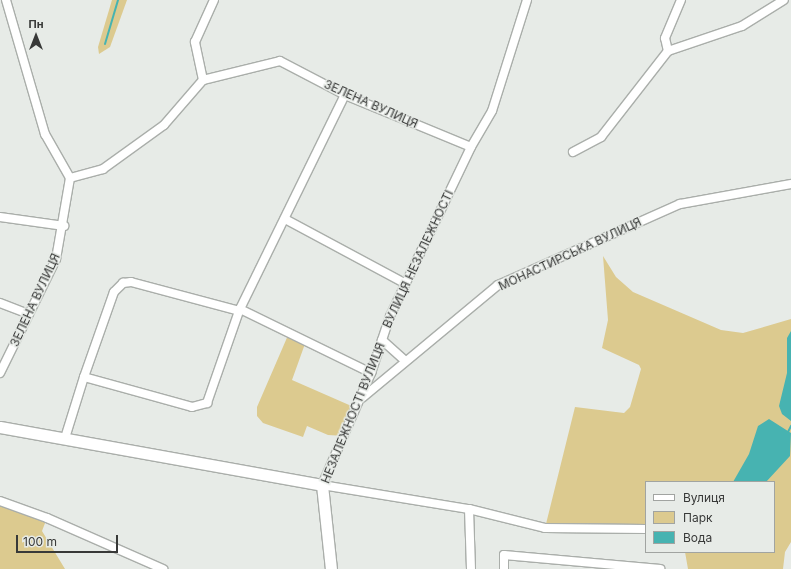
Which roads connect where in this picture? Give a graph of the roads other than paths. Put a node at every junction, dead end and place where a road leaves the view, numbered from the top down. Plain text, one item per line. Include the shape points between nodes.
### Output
1 (6, 0) edge
2 (214, 0) edge
3 (527, 0) edge
4 (681, 0) edge
5 (784, 0) edge
6 (668, 51) junction
7 (202, 80) junction
8 (346, 95) junction
9 (470, 147) junction
10 (573, 152) dead end
11 (70, 178) junction
12 (791, 184) edge
13 (0, 216) edge
14 (285, 219) junction
15 (64, 226) junction
16 (406, 284) junction
17 (0, 303) edge
18 (239, 310) junction
19 (29, 314) junction
20 (382, 340) junction
21 (404, 360) junction
22 (0, 373) edge
23 (371, 373) junction
24 (84, 377) junction
25 (360, 400) junction
26 (0, 427) edge
27 (65, 438) junction
28 (322, 485) junction
29 (0, 501) edge
30 (469, 509) junction
31 (645, 529) edge
32 (163, 569) edge
33 (331, 569) edge
34 (471, 569) edge
35 (504, 569) edge
36 (660, 569) edge

1 - 11 street via 44,134
2 - 7 street via 195,42
3 - 9 street, НЕЗАЛЕЖНОСТІ ВУЛИЦЯ via 495,104
4 - 6 street via 665,38
5 - 6 street via 742,26
6 - 10 street via 603,135
7 - 8 street, ЗЕЛЕНА ВУЛИЦЯ via 280,61
7 - 11 street via 164,125 103,170
8 - 9 street, ЗЕЛЕНА ВУЛИЦЯ
8 - 14 street
9 - 16 street, НЕЗАЛЕЖНОСТІ ВУЛИЦЯ
11 - 15 street, ЗЕЛЕНА ВУЛИЦЯ
12 - 21 street, МОНАСТИРСЬКА ВУЛИЦЯ via 680,204 498,285 422,350
13 - 15 street
14 - 16 street
14 - 18 street
15 - 19 street, ЗЕЛЕНА ВУЛИЦЯ via 56,258
16 - 20 street, НЕЗАЛЕЖНОСТІ ВУЛИЦЯ
17 - 19 street
18 - 23 street
18 - 24 street via 131,282 123,283 114,292
18 - 24 street via 203,406 192,407
19 - 22 street, ЗЕЛЕНА ВУЛИЦЯ
20 - 21 street
20 - 23 street, НЕЗАЛЕЖНОСТІ ВУЛИЦЯ
21 - 25 street, МОНАСТИРСЬКА ВУЛИЦЯ
23 - 25 street, НЕЗАЛЕЖНОСТІ ВУЛИЦЯ
24 - 27 street
25 - 28 street, НЕЗАЛЕЖНОСТІ ВУЛИЦЯ
26 - 27 street
27 - 28 street
28 - 30 street
28 - 33 street, НЕЗАЛЕЖНОСТІ ВУЛИЦЯ
29 - 32 street via 47,518
30 - 31 street via 545,528
30 - 34 street
35 - 36 street via 504,555

